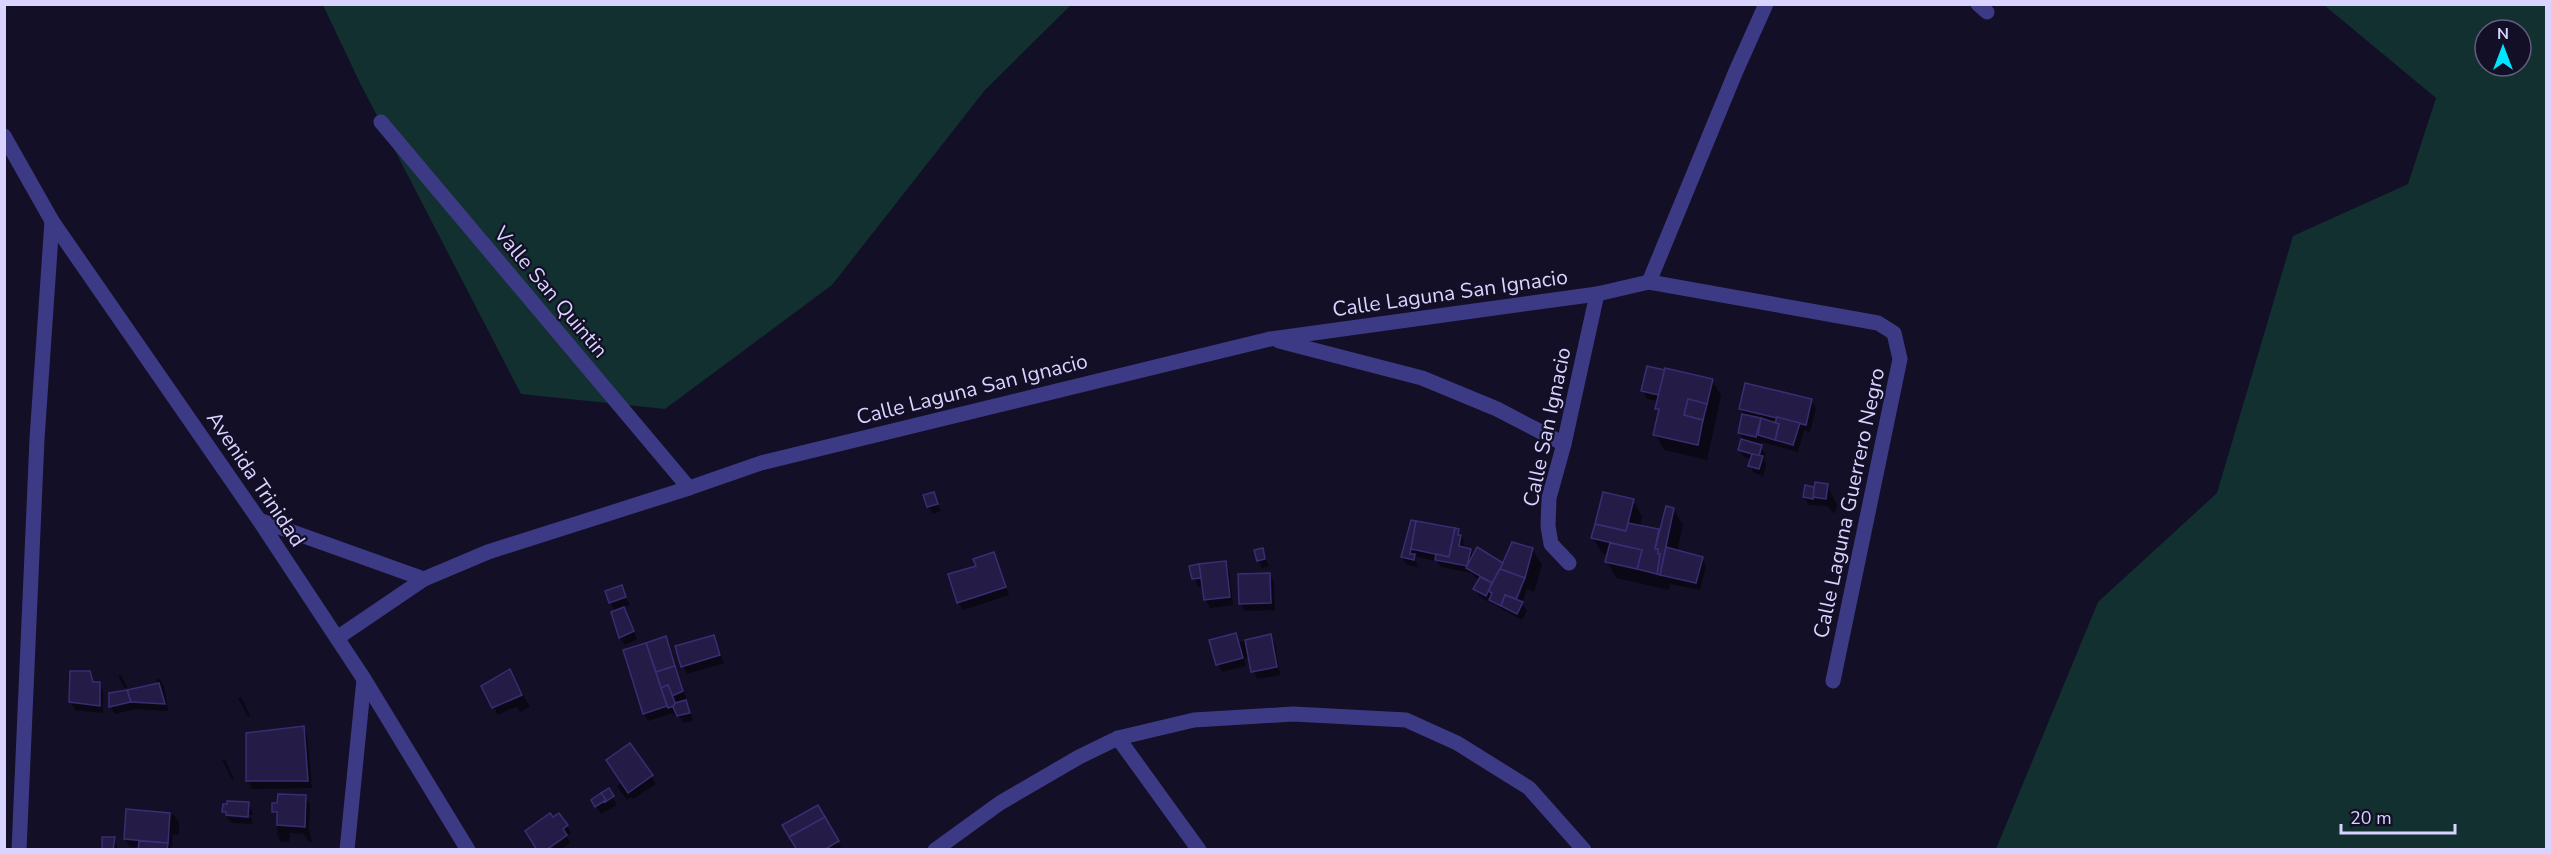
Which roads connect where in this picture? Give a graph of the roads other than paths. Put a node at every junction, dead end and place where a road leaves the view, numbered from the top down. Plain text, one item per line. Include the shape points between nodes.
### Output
1 (1766, 4) edge
2 (381, 122) dead end
3 (4, 136) edge
4 (52, 221) junction
5 (1649, 282) junction
6 (1597, 294) junction
7 (1270, 339) junction
8 (1564, 444) junction
9 (689, 488) junction
10 (259, 520) junction
11 (1569, 563) dead end
12 (424, 579) junction
13 (337, 638) junction
14 (364, 679) junction
15 (1833, 681) dead end
16 (1118, 738) junction
17 (19, 849) edge
18 (346, 849) edge
19 (468, 849) edge
20 (935, 849) edge
21 (1199, 849) edge
22 (1584, 849) edge

1 - 5 street
2 - 9 street, Valle San Quintin
3 - 4 street, Avenida Trinidad
4 - 10 street, Avenida Trinidad
4 - 17 street via 37,439
5 - 6 street, Calle Laguna San Ignacio
5 - 15 street, Calle Laguna Guerrero Negro via 1878,323 1894,333 1900,359
6 - 7 street, Calle Laguna San Ignacio
6 - 8 street, Calle San Ignacio
7 - 8 street via 1422,378 1497,409
7 - 9 street, Calle Laguna San Ignacio via 760,462
8 - 11 street, Calle San Ignacio via 1549,498 1548,526 1551,544
9 - 12 street, Calle Laguna San Ignacio via 488,552
10 - 12 street
10 - 13 street, Avenida Trinidad
12 - 13 street, Calle Laguna San Ignacio
13 - 14 street, Avenida Trinidad
14 - 18 street
14 - 19 street, Avenida Trinidad
16 - 20 street via 1000,803
16 - 21 street
16 - 22 street via 1194,720 1293,714 1406,720 1457,743 1528,788

